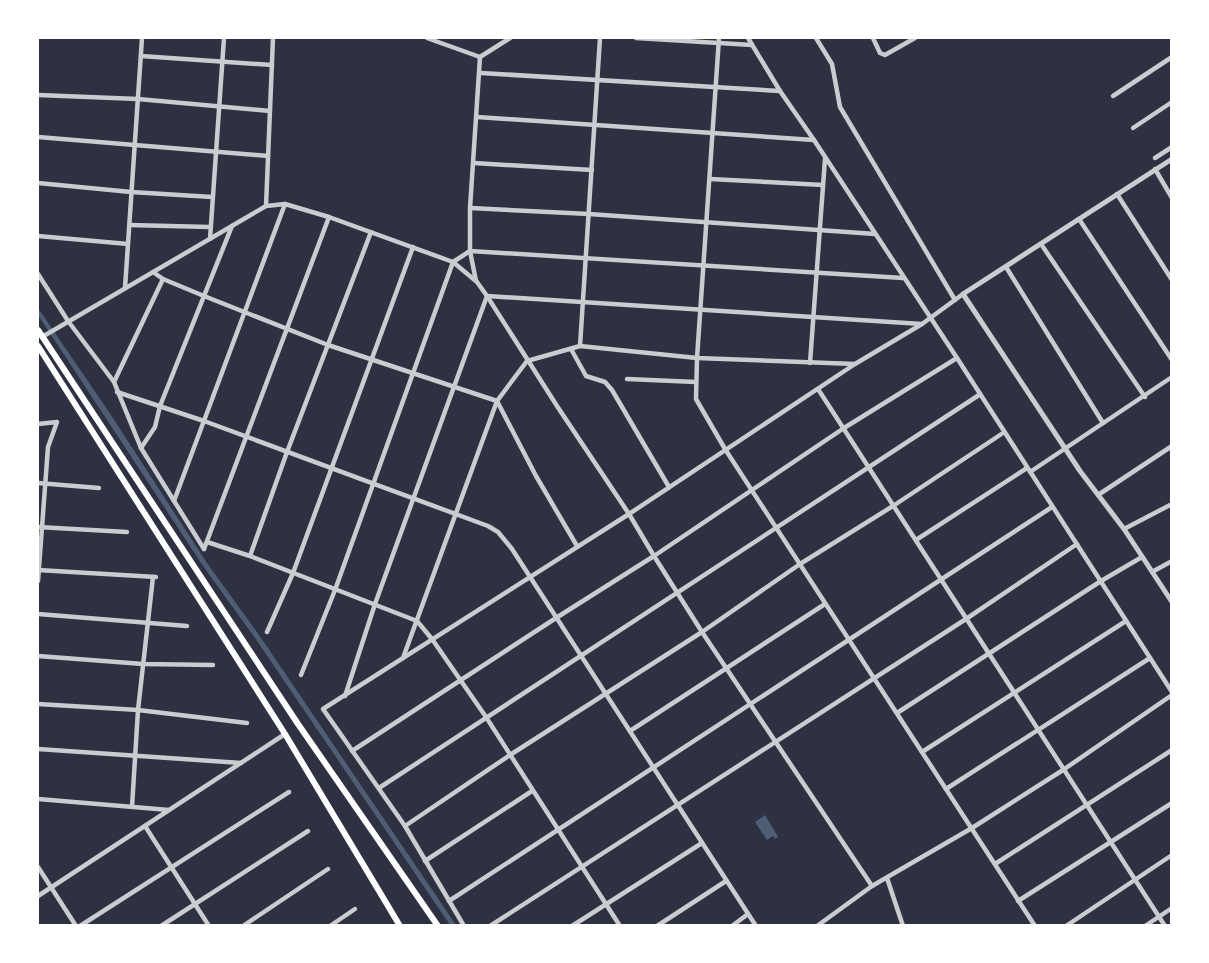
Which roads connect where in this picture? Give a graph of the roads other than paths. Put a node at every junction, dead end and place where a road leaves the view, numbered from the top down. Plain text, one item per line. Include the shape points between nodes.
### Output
1 (142, 38) edge
2 (224, 38) edge
3 (273, 38) edge
4 (427, 38) edge
5 (448, 38) edge
6 (500, 38) edge
7 (510, 38) edge
8 (600, 38) edge
9 (636, 38) edge
10 (748, 38) edge
11 (816, 38) edge
12 (873, 38) edge
13 (915, 38) edge
14 (718, 40) edge
15 (446, 44) junction
16 (498, 45) junction
17 (752, 45) junction
18 (141, 56) junction
19 (480, 57) junction
20 (1172, 57) edge
21 (223, 62) junction
22 (272, 66) junction
23 (480, 73) junction
24 (597, 80) junction
25 (716, 87) junction
26 (780, 91) junction
27 (38, 95) edge
28 (1113, 96) dead end
29 (138, 99) junction
30 (1172, 102) edge
31 (219, 106) junction
32 (270, 111) junction
33 (477, 117) junction
34 (594, 125) junction
35 (1132, 128) dead end
36 (711, 133) junction
37 (38, 137) edge
38 (814, 140) junction
39 (135, 144) junction
40 (1172, 147) edge
41 (216, 151) junction
42 (268, 156) junction
43 (825, 157) junction
44 (1155, 158) dead end
45 (1172, 159) edge
46 (474, 163) junction
47 (1155, 169) junction
48 (591, 170) junction
49 (710, 179) junction
50 (38, 183) edge
51 (823, 184) junction
52 (131, 192) junction
53 (1117, 194) junction
54 (212, 197) junction
55 (1172, 198) edge
56 (285, 204) junction
57 (266, 206) junction
58 (470, 208) junction
59 (589, 214) junction
60 (329, 217) junction
61 (1079, 219) junction
62 (707, 221) junction
63 (129, 225) junction
64 (232, 226) junction
65 (210, 227) junction
66 (820, 230) junction
67 (371, 232) junction
68 (875, 234) junction
69 (38, 236) edge
70 (210, 239) junction
71 (128, 244) junction
72 (1041, 244) junction
73 (413, 247) junction
74 (470, 251) junction
75 (586, 258) junction
76 (453, 262) junction
77 (703, 264) junction
78 (1006, 267) junction
79 (153, 272) junction
80 (38, 274) edge
81 (817, 274) junction
82 (903, 278) junction
83 (164, 279) junction
84 (1172, 280) edge
85 (477, 282) junction
86 (125, 288) junction
87 (963, 294) junction
88 (487, 296) junction
89 (204, 297) junction
90 (955, 300) junction
91 (583, 302) junction
92 (700, 310) junction
93 (245, 312) junction
94 (813, 317) junction
95 (929, 318) junction
96 (68, 321) junction
97 (922, 324) junction
98 (286, 329) junction
99 (38, 330) edge
100 (42, 337) junction
101 (327, 345) junction
102 (38, 346) edge
103 (580, 346) junction
104 (572, 349) junction
105 (697, 358) junction
106 (957, 358) junction
107 (371, 360) junction
108 (1172, 360) edge
109 (527, 362) junction
110 (810, 363) junction
111 (855, 364) junction
112 (414, 374) junction
113 (1172, 377) edge
114 (627, 379) dead end
115 (114, 382) junction
116 (696, 382) junction
117 (454, 387) junction
118 (818, 389) junction
119 (117, 392) junction
120 (979, 395) junction
121 (1144, 397) junction
122 (497, 401) junction
123 (160, 406) junction
124 (204, 421) junction
125 (1103, 423) junction
126 (38, 424) edge
127 (844, 429) junction
128 (1003, 433) junction
129 (246, 437) junction
130 (1172, 446) edge
131 (141, 448) junction
132 (1064, 448) junction
133 (725, 449) junction
134 (287, 453) junction
135 (869, 467) junction
136 (330, 468) junction
137 (1028, 470) junction
138 (374, 482) junction
139 (38, 483) edge
140 (44, 484) junction
141 (669, 487) junction
142 (99, 488) dead end
143 (752, 490) junction
144 (1098, 495) junction
145 (414, 499) junction
146 (174, 501) junction
147 (1172, 504) edge
148 (893, 506) junction
149 (1052, 507) junction
150 (456, 514) junction
151 (630, 514) junction
152 (40, 527) edge
153 (776, 527) junction
154 (1125, 529) junction
155 (127, 531) dead end
156 (916, 540) junction
157 (207, 542) junction
158 (1077, 544) junction
159 (578, 546) junction
160 (250, 556) junction
161 (654, 556) junction
162 (1142, 558) junction
163 (1172, 561) edge
164 (800, 564) junction
165 (38, 570) edge
166 (1152, 572) junction
167 (293, 573) junction
168 (530, 578) junction
169 (941, 580) junction
170 (38, 581) edge
171 (1101, 581) junction
172 (335, 590) junction
173 (676, 592) junction
174 (1172, 602) edge
175 (375, 604) junction
176 (825, 604) junction
177 (38, 614) edge
178 (556, 618) junction
179 (966, 619) junction
180 (417, 621) junction
181 (1126, 621) junction
182 (146, 623) junction
183 (187, 626) dead end
184 (267, 632) dead end
185 (702, 632) junction
186 (432, 639) junction
187 (849, 639) junction
188 (989, 654) junction
189 (38, 656) edge
190 (580, 656) junction
191 (403, 658) junction
192 (1150, 658) junction
193 (143, 664) junction
194 (213, 665) dead end
195 (726, 667) junction
196 (301, 675) dead end
197 (874, 677) junction
198 (460, 680) junction
199 (1015, 693) junction
200 (606, 694) junction
201 (1172, 694) edge
202 (345, 696) junction
203 (38, 704) edge
204 (751, 705) junction
205 (138, 710) junction
206 (897, 713) junction
207 (486, 717) junction
208 (247, 723) dead end
209 (1038, 730) junction
210 (630, 731) junction
211 (285, 734) junction
212 (775, 742) junction
213 (38, 749) edge
214 (1172, 750) edge
215 (352, 751) junction
216 (922, 752) junction
217 (510, 755) junction
218 (135, 756) junction
219 (241, 763) junction
220 (653, 768) junction
221 (1063, 770) junction
222 (379, 788) junction
223 (946, 789) junction
224 (532, 791) junction
225 (289, 792) dead end
226 (38, 800) edge
227 (1172, 803) edge
228 (1086, 805) junction
229 (678, 806) junction
230 (132, 807) junction
231 (169, 810) junction
232 (145, 826) junction
233 (405, 826) junction
234 (972, 828) junction
235 (558, 829) junction
236 (308, 831) dead end
237 (1110, 842) junction
238 (702, 843) junction
239 (1172, 855) edge
240 (425, 861) junction
241 (995, 864) junction
242 (582, 866) junction
243 (38, 867) edge
244 (170, 868) junction
245 (328, 869) dead end
246 (887, 878) junction
247 (726, 880) junction
248 (1135, 880) junction
249 (872, 886) junction
250 (50, 887) junction
251 (38, 896) edge
252 (449, 901) junction
253 (1018, 901) junction
254 (606, 903) junction
255 (194, 904) junction
256 (1172, 908) edge
257 (355, 909) dead end
258 (748, 914) junction
259 (1159, 916) junction
260 (76, 926) edge
261 (81, 926) edge
262 (161, 926) edge
263 (209, 926) edge
264 (243, 926) edge
265 (330, 926) edge
266 (400, 926) edge
267 (438, 926) edge
268 (464, 926) edge
269 (490, 926) edge
270 (572, 926) edge
271 (620, 926) edge
272 (657, 926) edge
273 (732, 926) edge
274 (756, 926) edge
275 (817, 926) edge
276 (903, 926) edge
277 (1035, 926) edge
278 (1066, 926) edge
279 (1145, 926) edge
280 (1164, 926) edge

1 - 18 street
2 - 21 street
3 - 22 street
4 - 15 street
5 - 15 street
6 - 16 street
7 - 16 street
8 - 24 street
9 - 14 street
10 - 17 street
11 - 90 street via 832,64 840,107
12 - 13 street via 885,55
14 - 17 street
14 - 25 street
15 - 19 street
16 - 19 street
17 - 26 street
18 - 21 street
18 - 29 street
19 - 23 street
20 - 28 street
21 - 22 street
21 - 31 street
22 - 32 street
23 - 24 street
23 - 33 street
24 - 25 street
24 - 34 street
25 - 26 street
25 - 36 street
26 - 38 street
27 - 29 street
29 - 31 street
29 - 39 street
30 - 35 street
31 - 32 street
31 - 41 street
32 - 42 street
33 - 34 street
33 - 46 street
34 - 36 street
34 - 48 street
36 - 38 street
36 - 49 street
37 - 39 street
38 - 43 street
39 - 41 street
39 - 52 street
40 - 44 street
41 - 42 street
41 - 54 street
42 - 57 street
43 - 51 street
43 - 68 street
45 - 47 street
46 - 48 street
46 - 58 street
47 - 53 street
47 - 55 street
48 - 59 street
49 - 51 street
49 - 62 street
50 - 52 street
51 - 66 street
52 - 54 street
52 - 63 street
53 - 61 street
53 - 84 street
54 - 65 street
56 - 57 street
56 - 60 street
56 - 93 street
57 - 64 street
58 - 59 street
58 - 74 street
59 - 62 street
59 - 75 street
60 - 67 street
60 - 98 street
61 - 72 street
61 - 108 street
62 - 66 street
62 - 77 street
63 - 65 street
63 - 71 street
64 - 70 street
64 - 89 street
65 - 70 street
66 - 68 street
66 - 81 street
67 - 73 street
67 - 101 street
68 - 82 street
69 - 71 street
70 - 79 street
71 - 86 street
72 - 78 street
72 - 121 street
73 - 76 street
73 - 107 street
74 - 75 street
74 - 76 street
74 - 85 street
75 - 77 street
75 - 91 street
76 - 85 street
76 - 112 street
77 - 81 street
77 - 92 street
78 - 87 street
78 - 125 street
79 - 83 street
79 - 86 street
80 - 96 street
81 - 82 street
81 - 94 street
82 - 95 street
83 - 89 street
83 - 115 street
85 - 88 street
86 - 96 street
87 - 90 street
87 - 132 street
88 - 91 street
88 - 109 street
88 - 117 street
89 - 93 street
89 - 123 street
90 - 95 street
91 - 92 street
91 - 103 street
92 - 94 street
92 - 105 street
93 - 98 street
93 - 124 street
94 - 97 street
94 - 110 street
95 - 97 street
95 - 106 street
96 - 100 street
96 - 115 street
97 - 111 street
98 - 101 street
98 - 129 street
99 - 100 main road
100 - 267 main road
101 - 107 street
101 - 134 street
102 - 211 main road
103 - 104 street
103 - 105 street
104 - 109 street
104 - 141 street via 586,376 605,382 612,390
105 - 110 street
105 - 116 street
106 - 120 street
106 - 127 street
107 - 112 street
107 - 136 street
109 - 122 street
109 - 151 street
110 - 111 street
111 - 118 street
112 - 117 street
112 - 138 street
113 - 121 street
114 - 116 street
115 - 119 street
116 - 133 street via 696,399
117 - 122 street
117 - 145 street
118 - 127 street
118 - 133 street
119 - 123 street
119 - 131 street
120 - 128 street
120 - 135 street
121 - 125 street
122 - 150 street
122 - 159 street
123 - 124 street
123 - 131 street via 155,427
124 - 129 street
124 - 146 street
125 - 132 street
126 - 140 street via 57,422 48,447
127 - 135 street
127 - 143 street
128 - 137 street
128 - 148 street
129 - 134 street
129 - 157 street
130 - 144 street
131 - 146 street
132 - 137 street
132 - 144 street
133 - 141 street
133 - 143 street
134 - 136 street
134 - 160 street
135 - 148 street
135 - 153 street
136 - 138 street
136 - 167 street
137 - 149 street
137 - 156 street
138 - 145 street
138 - 172 street
139 - 140 street
140 - 142 street
140 - 152 street
141 - 151 street
143 - 153 street
143 - 161 street
144 - 154 street
145 - 150 street
145 - 175 street
146 - 157 street via 204,549
147 - 154 street
148 - 156 street
148 - 164 street
149 - 158 street
149 - 169 street
150 - 168 street via 498,531
150 - 180 street
151 - 159 street
151 - 161 street
152 - 155 street
152 - 165 street
153 - 164 street
153 - 173 street
154 - 162 street
156 - 169 street
157 - 160 street
158 - 171 street
158 - 179 street
159 - 168 street
160 - 167 street
161 - 173 street
161 - 178 street
162 - 166 street
162 - 171 street
163 - 166 street
164 - 176 street
164 - 185 street
165 - 170 street
165 - 182 street via 155,577
166 - 174 street
167 - 172 street
167 - 184 street
168 - 178 street
168 - 186 street
169 - 179 street
169 - 187 street
171 - 181 street
171 - 188 street
172 - 175 street
172 - 196 street
173 - 185 street
173 - 190 street
175 - 180 street
175 - 202 street
176 - 187 street
176 - 195 street
177 - 182 street
178 - 190 street
178 - 198 street
179 - 188 street
179 - 197 street
180 - 186 street
180 - 191 street
181 - 192 street
181 - 199 street
182 - 183 street
182 - 193 street
185 - 195 street
185 - 200 street
186 - 191 street
186 - 198 street
187 - 197 street
187 - 204 street
188 - 199 street
188 - 206 street
189 - 193 street
190 - 200 street
190 - 207 street
191 - 202 street
192 - 201 street
192 - 209 street
193 - 194 street
193 - 205 street
195 - 204 street
195 - 210 street
197 - 206 street
197 - 212 street
198 - 207 street
198 - 215 street
199 - 209 street
199 - 216 street
200 - 210 street
200 - 217 street
201 - 221 street
202 - 215 street via 323,709
203 - 205 street
204 - 212 street
204 - 220 street
205 - 208 street
205 - 218 street
206 - 216 street
207 - 217 street
207 - 222 street
209 - 221 street
209 - 223 street
210 - 220 street
211 - 219 street
211 - 266 main road
212 - 229 street
212 - 249 street
213 - 218 street
214 - 228 street
215 - 222 street
216 - 223 street
217 - 224 street
217 - 233 street
218 - 219 street
218 - 230 street
219 - 231 street
220 - 229 street
220 - 235 street
221 - 228 street
221 - 234 street
222 - 233 street
223 - 234 street
224 - 235 street
224 - 240 street
225 - 244 street
226 - 230 street
227 - 237 street
228 - 237 street
228 - 241 street
229 - 238 street
229 - 242 street
230 - 231 street
231 - 232 street
232 - 244 street
232 - 250 street
233 - 240 street
234 - 241 street
234 - 246 street
235 - 242 street
235 - 252 street
236 - 255 street
237 - 248 street
237 - 253 street
238 - 247 street
238 - 254 street
239 - 248 street
240 - 252 street
241 - 253 street
242 - 254 street
242 - 269 street
243 - 250 street
244 - 255 street
244 - 261 street
245 - 264 street
246 - 249 street
246 - 276 street
247 - 258 street
247 - 272 street
248 - 259 street
248 - 278 street
249 - 275 street
250 - 251 street
250 - 260 street
252 - 268 street
253 - 277 street
254 - 270 street
254 - 271 street
255 - 262 street
255 - 263 street
256 - 259 street
257 - 265 street
258 - 273 street
258 - 274 street
259 - 279 street
259 - 280 street

